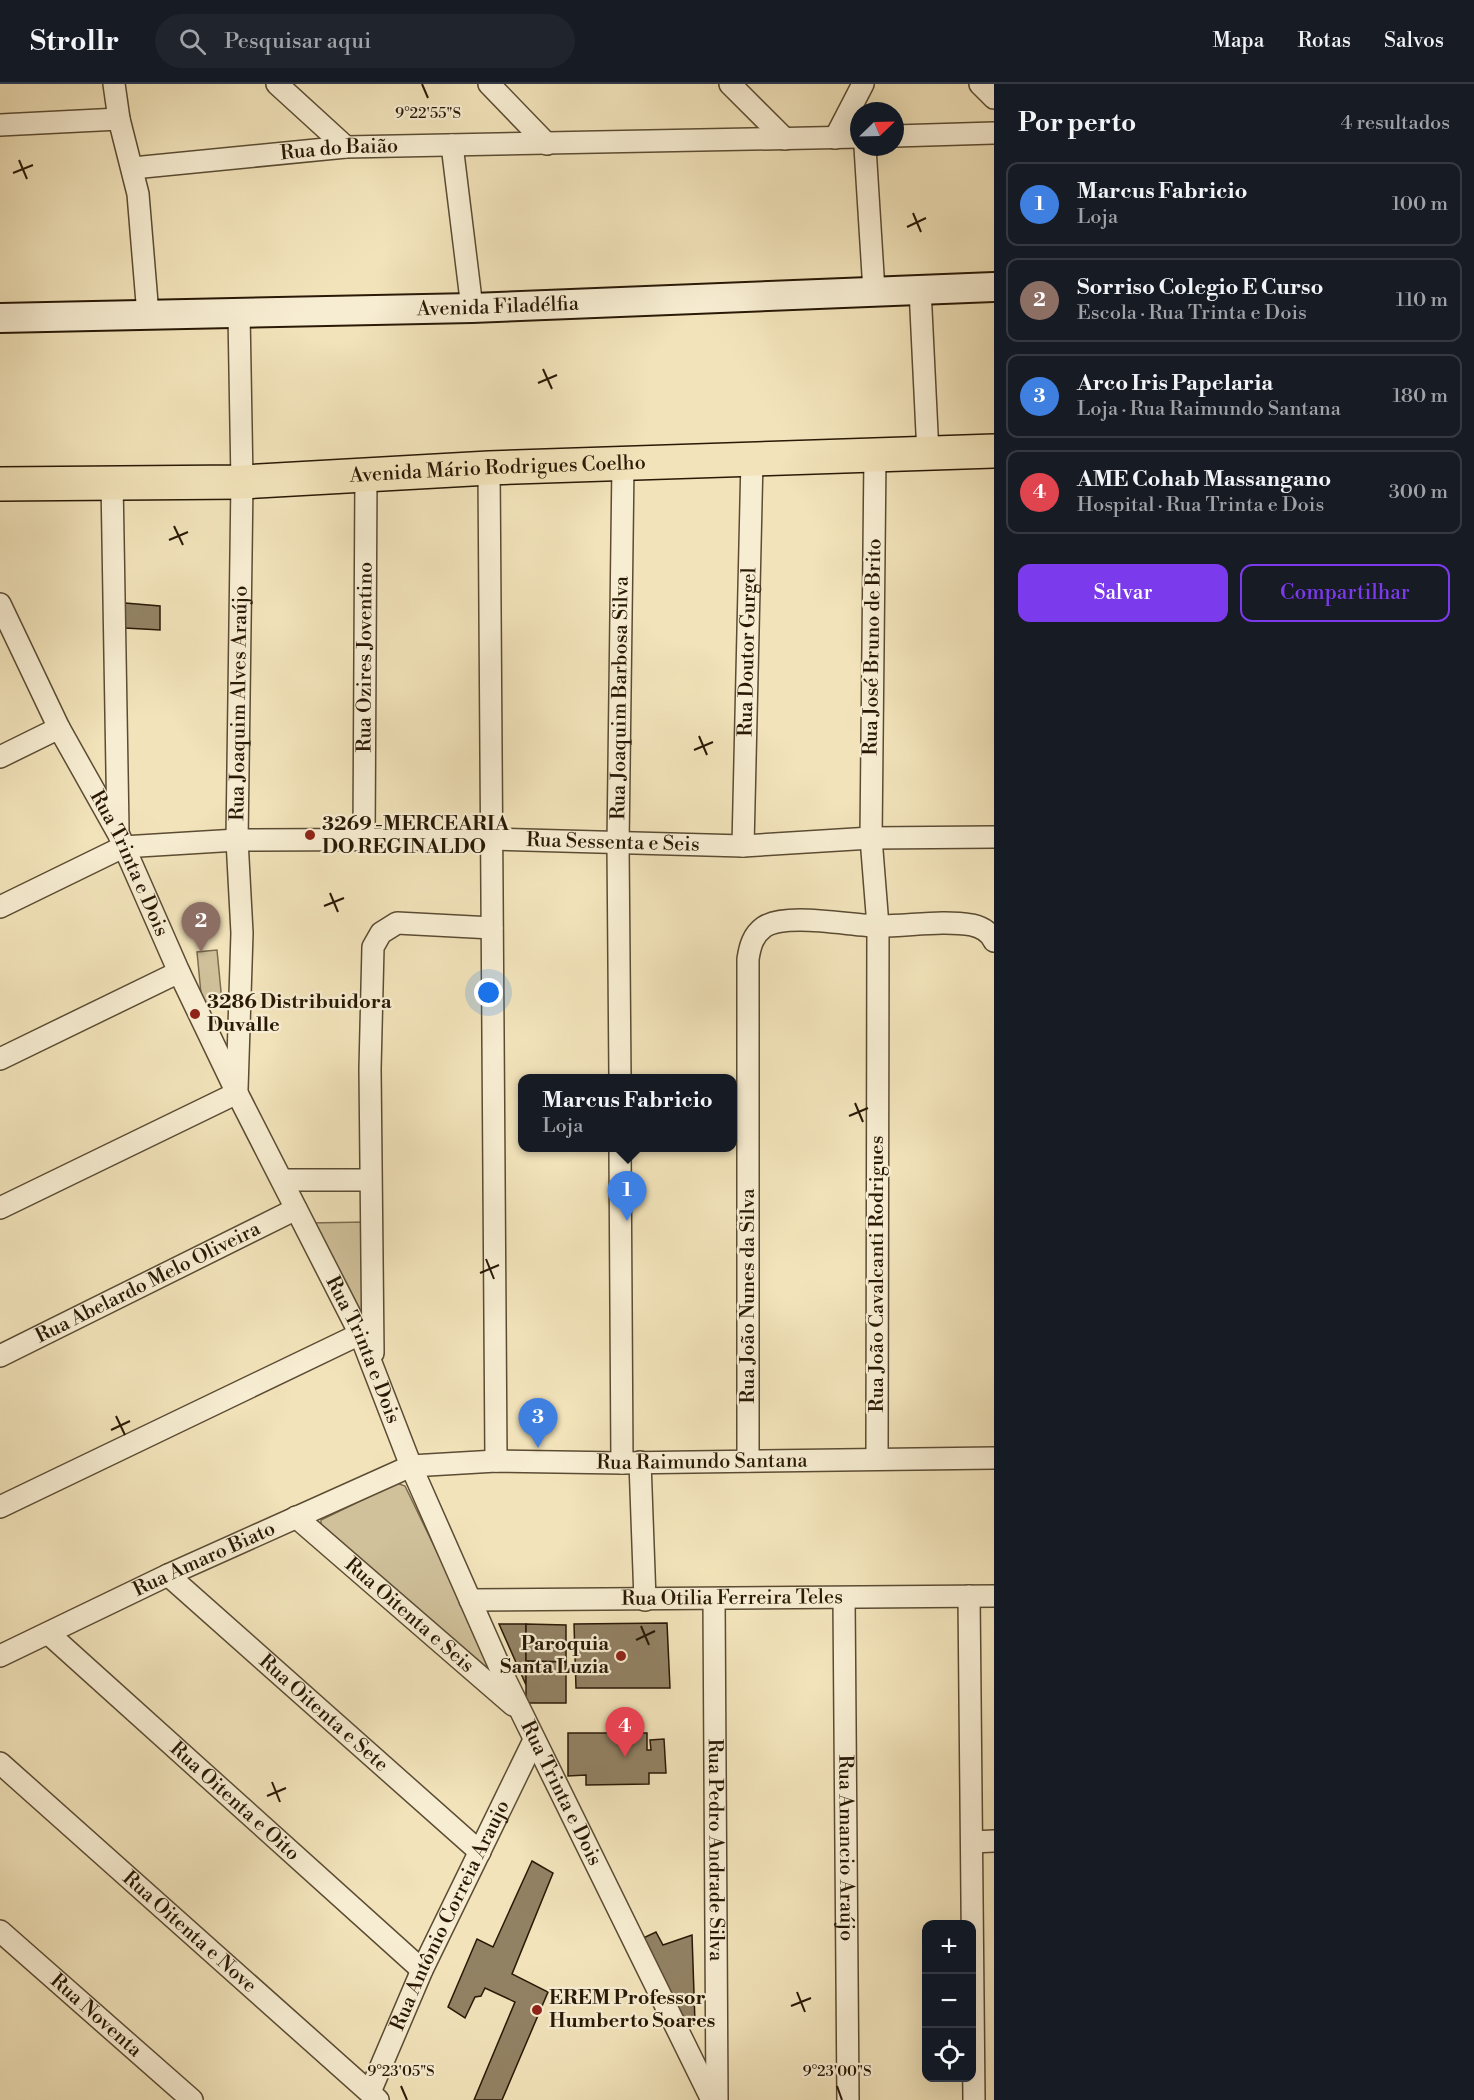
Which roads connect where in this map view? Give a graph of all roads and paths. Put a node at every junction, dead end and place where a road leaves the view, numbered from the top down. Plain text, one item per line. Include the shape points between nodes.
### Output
1 (114, 84) edge
2 (277, 84) edge
3 (489, 84) edge
4 (730, 84) edge
5 (863, 84) edge
6 (980, 84) edge
7 (994, 98) edge
8 (119, 119) junction
9 (0, 125) edge
10 (994, 133) edge
11 (904, 136) edge
12 (850, 137) edge
13 (835, 138) junction
14 (785, 139) junction
15 (547, 144) junction
16 (452, 145) junction
17 (346, 147) junction
18 (866, 156) edge
19 (133, 168) junction
20 (994, 287) edge
21 (920, 289) junction
22 (874, 291) junction
23 (472, 308) junction
24 (239, 314) junction
25 (148, 315) junction
26 (0, 318) edge
27 (994, 451) edge
28 (928, 454) junction
29 (875, 456) junction
30 (752, 459) junction
31 (623, 464) junction
32 (489, 468) junction
33 (366, 474) junction
34 (112, 481) junction
35 (242, 482) junction
36 (0, 484) edge
37 (3, 617) edge
38 (59, 728) junction
39 (0, 757) edge
40 (994, 837) edge
41 (872, 838) junction
42 (491, 839) junction
43 (120, 840) junction
44 (237, 840) junction
45 (364, 840) junction
46 (618, 844) junction
47 (743, 846) junction
48 (0, 907) edge
49 (878, 926) junction
50 (492, 928) junction
51 (994, 941) edge
52 (179, 972) junction
53 (0, 1059) edge
54 (620, 1074) edge
55 (237, 1093) junction
56 (620, 1152) edge
57 (370, 1179) junction
58 (283, 1180) junction
59 (0, 1208) edge
60 (296, 1209) junction
61 (360, 1334) junction
62 (0, 1356) edge
63 (374, 1373) junction
64 (994, 1458) edge
65 (877, 1459) junction
66 (496, 1461) junction
67 (748, 1461) junction
68 (631, 1462) junction
69 (411, 1466) junction
70 (0, 1507) edge
71 (296, 1517) junction
72 (168, 1575) junction
73 (969, 1596) junction
74 (994, 1596) edge
75 (844, 1598) junction
76 (470, 1600) junction
77 (645, 1600) junction
78 (714, 1600) junction
79 (49, 1634) junction
80 (0, 1656) edge
81 (522, 1713) junction
82 (534, 1740) junction
83 (0, 1763) edge
84 (994, 1841) edge
85 (972, 1842) junction
86 (480, 1852) junction
87 (0, 1931) edge
88 (422, 1970) junction
89 (374, 2096) edge
90 (192, 2100) edge
91 (712, 2100) edge
92 (717, 2100) edge
93 (848, 2100) edge
94 (974, 2100) edge

1 - 8 street
2 - 17 street
3 - 15 street
4 - 14 street
5 - 13 street
6 - 7 street
8 - 9 street
8 - 19 street
10 - 11 street
12 - 13 street, Rua do Baião
13 - 14 street, Rua do Baião
14 - 15 street, Rua do Baião
15 - 16 street, Rua do Baião
16 - 17 street, Rua do Baião
16 - 23 street
17 - 19 street, Rua do Baião
18 - 22 street
19 - 25 street
20 - 21 street, Avenida Filadélfia
21 - 22 street, Avenida Filadélfia
21 - 28 street
22 - 23 street, Avenida Filadélfia
23 - 24 street, Avenida Filadélfia
24 - 25 street, Avenida Filadélfia
24 - 35 street, Rua Joaquim Alves Araújo
25 - 26 street, Avenida Filadélfia
27 - 28 main road, Avenida Mário Rodrigues Coelho
28 - 29 main road, Avenida Mário Rodrigues Coelho
29 - 30 main road, Avenida Mário Rodrigues Coelho
29 - 41 street, Rua José Bruno de Brito
30 - 31 main road, Avenida Mário Rodrigues Coelho
30 - 47 street, Rua Doutor Gurgel
31 - 32 main road, Avenida Mário Rodrigues Coelho
31 - 46 street, Rua Joaquim Barbosa Silva
32 - 33 main road, Avenida Mário Rodrigues Coelho
32 - 42 street
33 - 35 main road, Avenida Mário Rodrigues Coelho
33 - 45 street, Rua Ozires Joventino
34 - 35 main road, Avenida Mário Rodrigues Coelho
34 - 36 main road, Avenida Mário Rodrigues Coelho
34 - 43 street
35 - 44 street, Rua Joaquim Alves Araújo
37 - 38 street, Rua Trinta e Dois
38 - 39 street
38 - 43 street, Rua Trinta e Dois
40 - 41 street, Rua Sessenta e Seis
41 - 47 street, Rua Sessenta e Seis
41 - 49 street, Rua João Cavalcanti Rodrigues
42 - 45 street, Rua Sessenta e Seis
42 - 46 street, Rua Sessenta e Seis
42 - 50 street
43 - 44 street, Rua Sessenta e Seis
43 - 48 street
43 - 52 street, Rua Trinta e Dois
44 - 45 street, Rua Sessenta e Seis
44 - 55 street, Rua Joaquim Alves Araújo via 242,933
46 - 47 street, Rua Sessenta e Seis
46 - 54 street, Rua Joaquim Barbosa Silva
49 - 51 street, Rua João Nunes da Silva via 954,923 976,926
49 - 65 street, Rua João Cavalcanti Rodrigues
49 - 67 street, Rua João Nunes da Silva via 775,923 754,936 750,950
50 - 57 street via 397,923 376,939 372,970
50 - 66 street
52 - 53 street
52 - 55 street, Rua Trinta e Dois
55 - 58 street, Rua Trinta e Dois
55 - 59 street
56 - 68 street
57 - 58 street
57 - 63 street
58 - 60 street, Rua Trinta e Dois
60 - 61 street, Rua Trinta e Dois
60 - 62 street, Rua Abelardo Melo Oliveira
61 - 63 street, Rua Trinta e Dois
61 - 70 street
63 - 69 street, Rua Trinta e Dois
64 - 65 street, Rua Raimundo Santana
65 - 67 street, Rua Raimundo Santana
66 - 68 street, Rua Raimundo Santana
66 - 69 street, Rua Raimundo Santana
67 - 68 street, Rua Raimundo Santana
68 - 77 street
69 - 71 street, Rua Amaro Biato
69 - 76 street, Rua Trinta e Dois
71 - 72 street, Rua Amaro Biato
71 - 81 street, Rua Oitenta e Seis
72 - 79 street, Rua Amaro Biato
72 - 86 street, Rua Oitenta e Sete
73 - 74 street, Rua Otilia Ferreira Teles
73 - 75 street, Rua Otilia Ferreira Teles
73 - 85 street
75 - 78 street, Rua Otilia Ferreira Teles
75 - 93 street, Rua Amancio Araújo
76 - 77 street, Rua Otilia Ferreira Teles
76 - 81 street, Rua Trinta e Dois
77 - 78 street, Rua Otilia Ferreira Teles
78 - 92 street, Rua Pedro Andrade Silva
79 - 80 street, Rua Amaro Biato
79 - 88 street, Rua Oitenta e Oito
81 - 82 street, Rua Trinta e Dois
82 - 86 street, Rua Antônio Correia Araujo
82 - 91 street, Rua Trinta e Dois
83 - 89 street, Rua Oitenta e Nove
84 - 85 street
85 - 94 street
86 - 88 street, Rua Antônio Correia Araujo
87 - 90 street, Rua Noventa
88 - 89 street, Rua Antônio Correia Araujo

